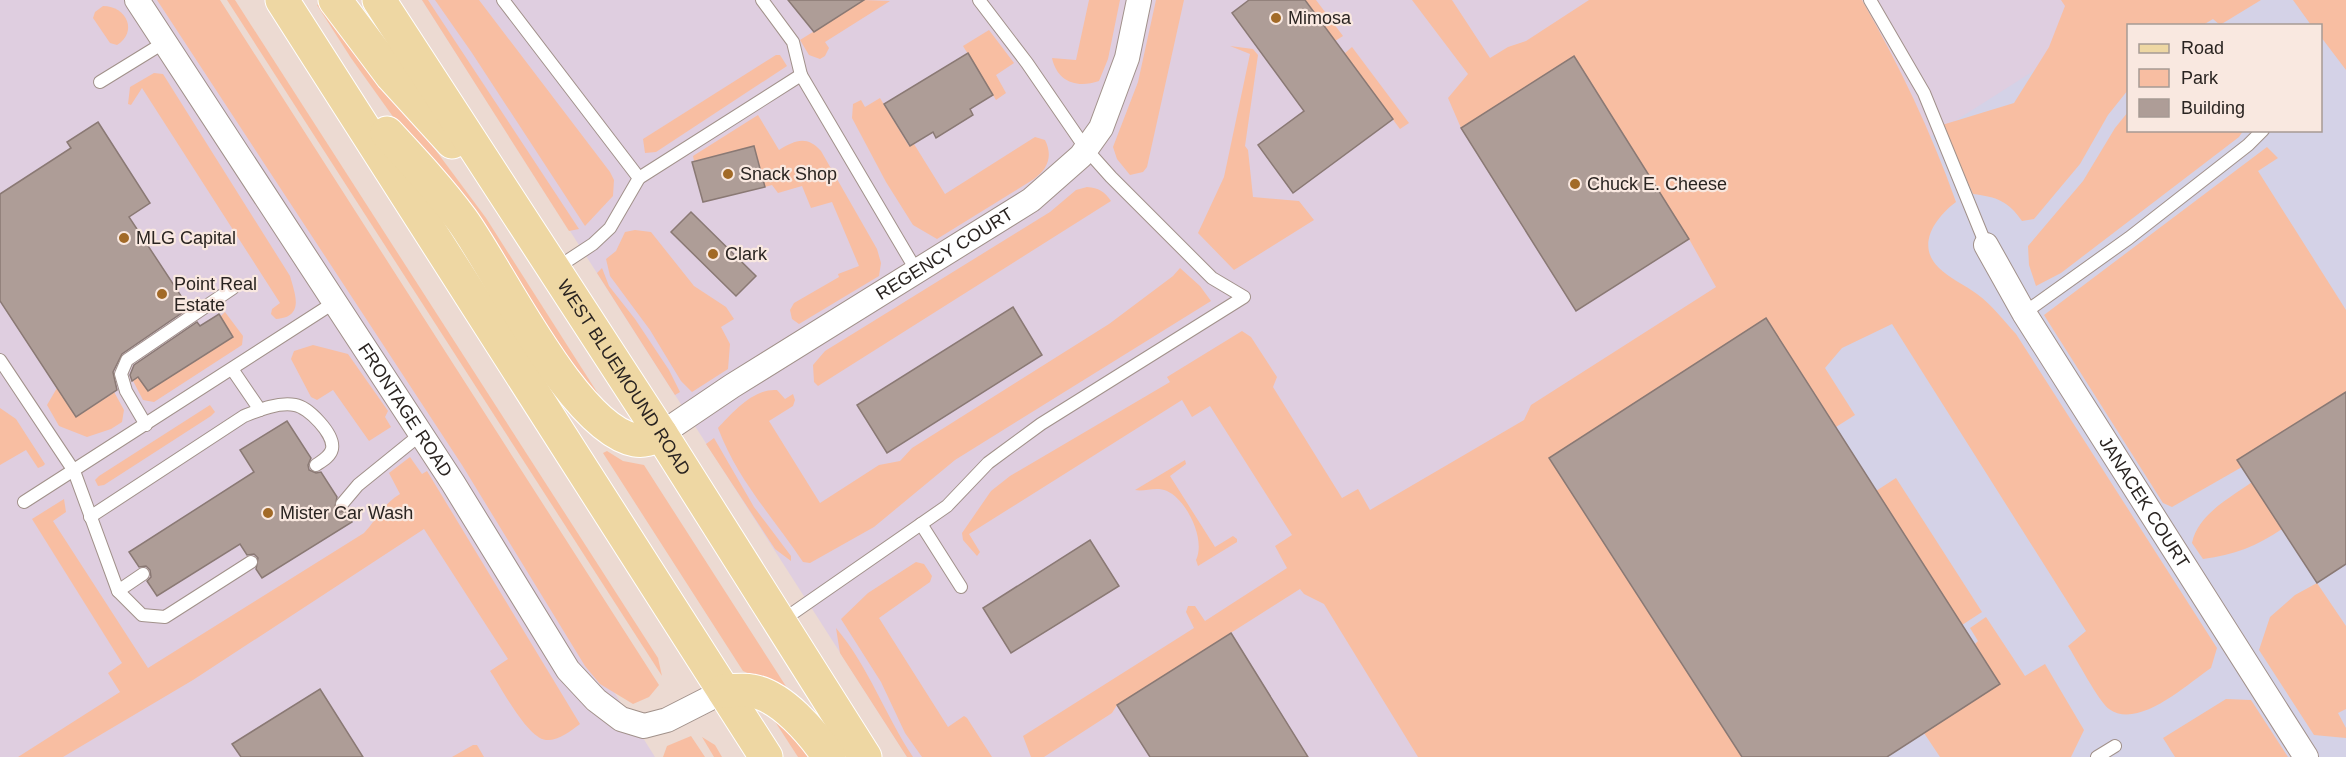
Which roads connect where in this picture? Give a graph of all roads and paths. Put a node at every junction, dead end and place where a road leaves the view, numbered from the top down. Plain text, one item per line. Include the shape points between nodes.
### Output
1 (137, 0) edge
2 (282, 0) edge
3 (335, 0) edge
4 (379, 0) edge
5 (503, 0) edge
6 (762, 0) edge
7 (979, 0) edge
8 (1139, 0) edge
9 (1870, 0) edge
10 (165, 42) junction
11 (327, 68) junction
12 (801, 75) junction
13 (100, 82) dead end
14 (2261, 132) edge
15 (1086, 149) junction
16 (639, 178) junction
17 (515, 209) junction
18 (1986, 244) joint
19 (554, 270) junction
20 (915, 270) junction
21 (233, 288) dead end
22 (335, 302) junction
23 (2024, 314) junction
24 (1, 365) edge
25 (232, 369) junction
26 (260, 410) junction
27 (146, 425) junction
28 (421, 434) junction
29 (661, 434) junction
30 (316, 465) dead end
31 (74, 471) junction
32 (24, 502) dead end
33 (342, 504) dead end
34 (90, 517) junction
35 (921, 524) junction
36 (251, 562) dead end
37 (143, 574) dead end
38 (961, 587) dead end
39 (118, 591) junction
40 (779, 622) junction
41 (724, 691) junction
42 (2115, 746) dead end
43 (766, 757) edge
44 (828, 757) edge
45 (865, 757) edge
46 (2097, 757) edge
47 (2306, 757) edge

1 - 10 street, FRONTAGE ROAD
2 - 11 main road
3 - 17 main road via 392,76
4 - 17 main road, WEST BLUEMOUND ROAD
5 - 16 lane
6 - 12 lane via 793,42
7 - 15 lane
8 - 15 street, REGENCY COURT via 1127,58 1101,128
9 - 18 lane via 1924,93
10 - 13 lane
10 - 22 street, FRONTAGE ROAD
11 - 29 main road via 432,182 462,221 582,403 610,429 633,440 644,441
11 - 41 main road
12 - 16 lane
12 - 20 lane
14 - 23 lane via 2129,238
15 - 20 street, REGENCY COURT via 1031,200
15 - 35 lane via 1212,278 1244,297 1041,424 988,463 948,506
16 - 19 lane via 610,228
17 - 19 main road, WEST BLUEMOUND ROAD
18 - 23 street, JANACEK COURT
19 - 29 main road, WEST BLUEMOUND ROAD
20 - 29 street, REGENCY COURT
21 - 27 lane via 128,360 121,374
22 - 25 lane
22 - 28 street, FRONTAGE ROAD
23 - 47 street, JANACEK COURT
24 - 31 lane
25 - 26 lane
25 - 27 lane
26 - 30 lane via 296,405 309,411 332,439 327,458
26 - 34 lane via 244,416
27 - 31 lane
28 - 33 lane via 358,485
28 - 41 street, FRONTAGE ROAD via 568,670 596,700 621,719 644,726 667,720
29 - 40 main road, WEST BLUEMOUND ROAD
31 - 32 lane
31 - 34 lane
34 - 39 lane
35 - 38 lane
35 - 40 lane
36 - 39 lane via 165,618 142,615
37 - 39 lane
40 - 45 main road, WEST BLUEMOUND ROAD
41 - 43 main road
41 - 44 main road via 753,691 775,701
42 - 46 lane

